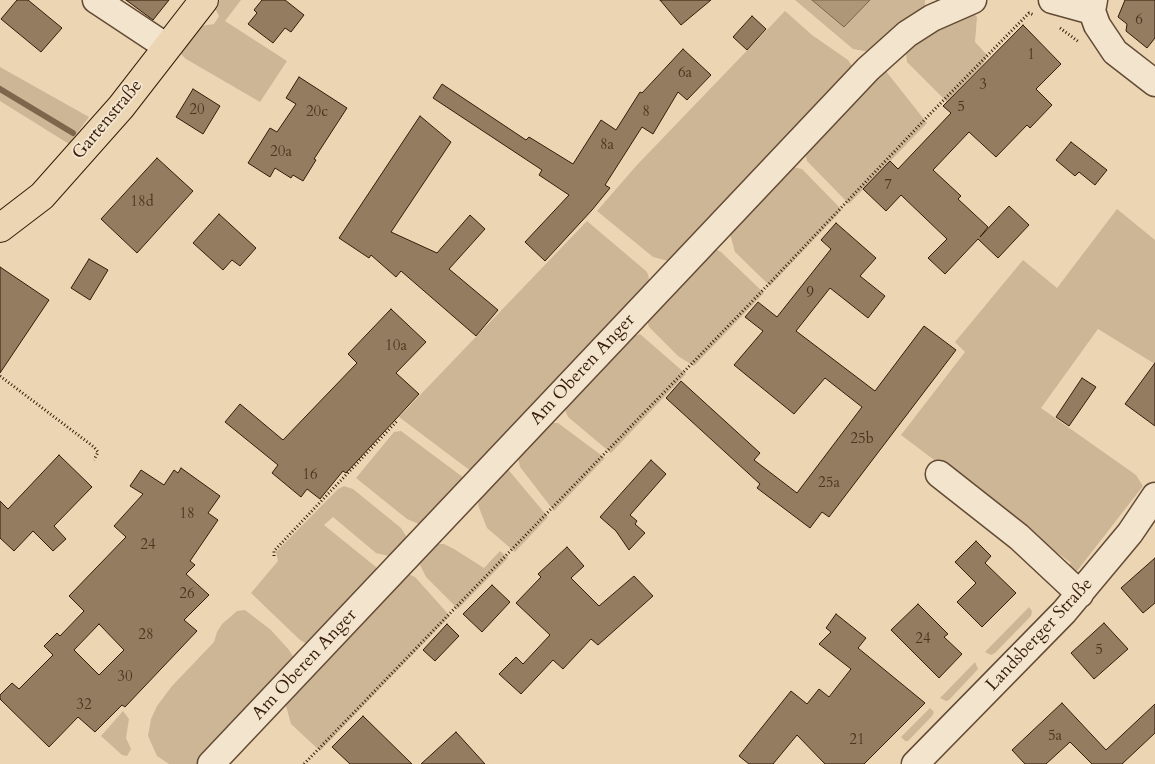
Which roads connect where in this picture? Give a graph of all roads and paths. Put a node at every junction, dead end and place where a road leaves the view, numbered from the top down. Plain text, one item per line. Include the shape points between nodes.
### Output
1 (96, 0) edge
2 (204, 0) edge
3 (973, 0) edge
4 (1093, 6) edge
5 (1047, 13) edge
6 (1082, 45) dead end
7 (167, 47) junction
8 (1155, 83) edge
9 (0, 228) edge
10 (0, 376) edge
11 (397, 421) dead end
12 (94, 460) dead end
13 (939, 474) dead end
14 (1155, 496) edge
15 (274, 556) dead end
16 (1080, 594) junction
17 (211, 764) edge
18 (304, 764) edge
19 (915, 764) edge

1 - 7 street
2 - 7 main road, Gartenstraße
3 - 17 street, Am Oberen Anger via 932,18 907,34 868,69
4 - 5 street
4 - 8 street via 1097,25 1115,52
5 - 6 path
5 - 18 path via 1029,13 1022,20
7 - 9 main road, Gartenstraße via 121,107 42,196
10 - 12 path via 94,447 98,452
11 - 15 path via 274,551
13 - 16 street via 1019,537
14 - 16 street, Landsberger Straße via 1130,533
16 - 19 street, Landsberger Straße

